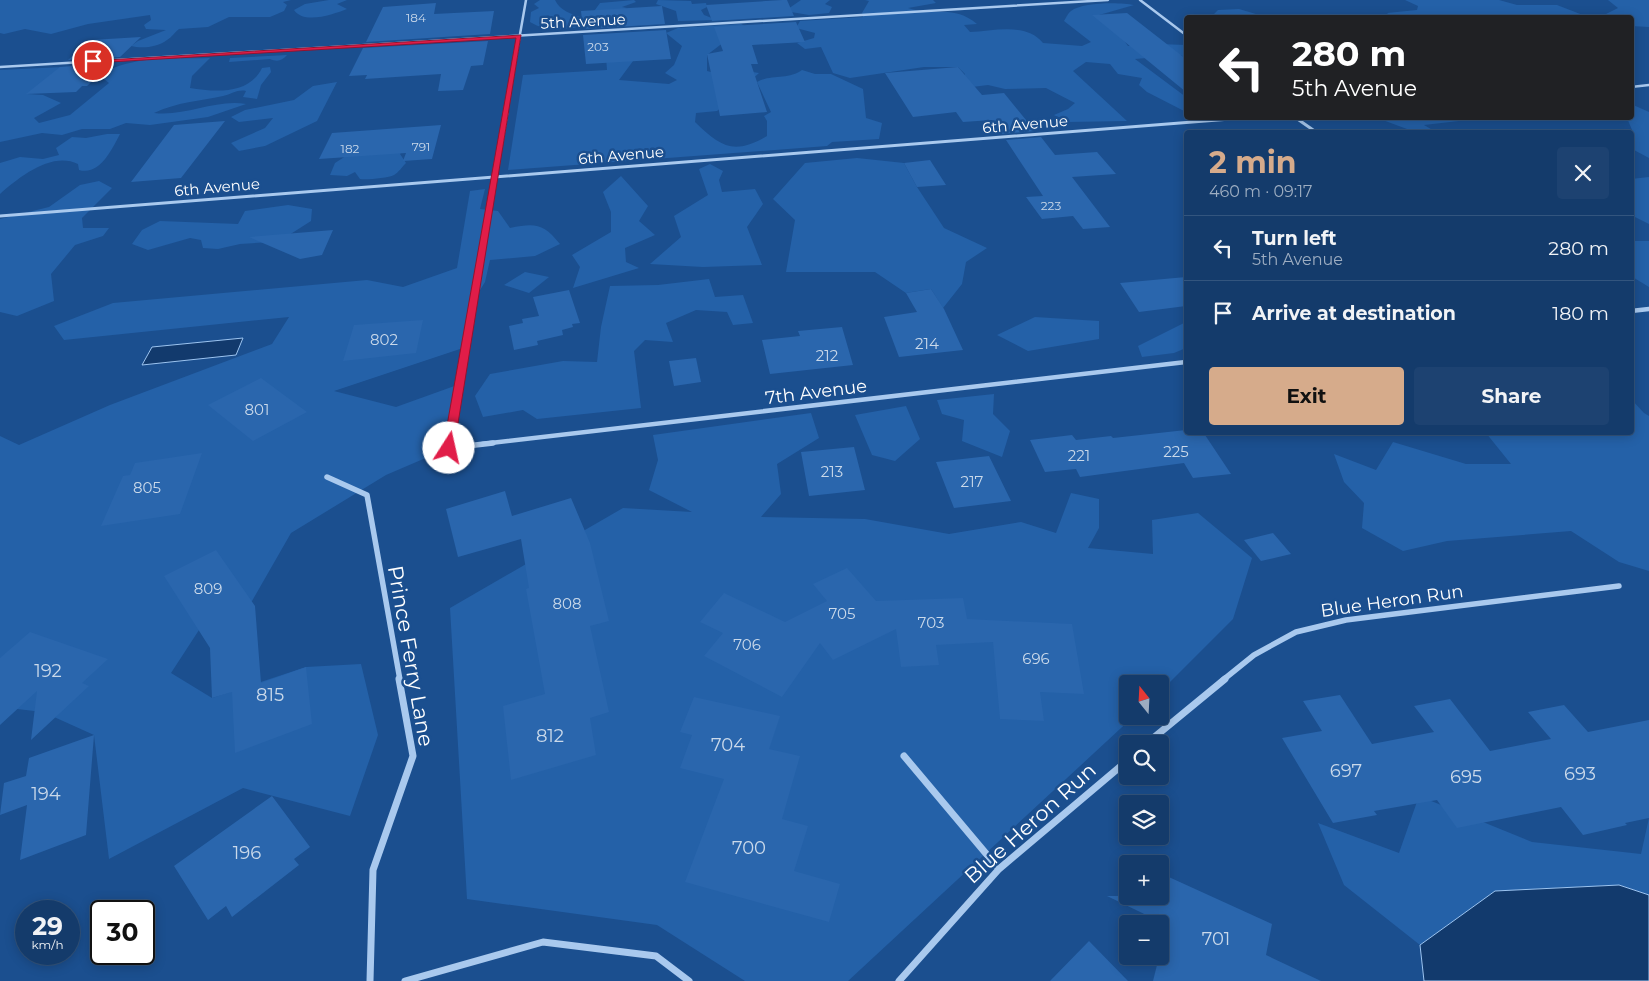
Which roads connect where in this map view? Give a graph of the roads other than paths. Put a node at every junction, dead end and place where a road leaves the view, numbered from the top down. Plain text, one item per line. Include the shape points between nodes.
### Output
1 (526, 0) edge
2 (1108, 0) edge
3 (1140, 0) edge
4 (1184, 33) edge
5 (519, 36) junction
6 (0, 67) edge
7 (1649, 85) edge
8 (1634, 87) edge
9 (1219, 120) edge
10 (1299, 120) edge
11 (1313, 130) edge
12 (495, 177) junction
13 (0, 216) edge
14 (1649, 309) edge
15 (1634, 311) edge
16 (1184, 362) edge
17 (327, 477) dead end
18 (1619, 586) dead end
19 (1157, 735) edge
20 (904, 756) dead end
21 (1119, 768) edge
22 (999, 869) junction
23 (370, 981) edge
24 (405, 981) edge
25 (689, 981) edge
26 (899, 981) edge

1 - 5 street
2 - 5 street, 5th Avenue
3 - 4 street
5 - 6 street, 5th Avenue
5 - 12 street
7 - 8 street
9 - 12 street, 6th Avenue
10 - 11 street
12 - 13 street, 6th Avenue
12 - 16 street, 7th Avenue via 449,448
14 - 15 street
17 - 23 street, Prince Ferry Lane via 366,494 413,756 373,870
18 - 19 street, Blue Heron Run via 1346,620 1296,632 1254,655
20 - 22 street
21 - 22 street, Blue Heron Run
22 - 26 street, Blue Heron Run
24 - 25 street via 543,942 656,956

